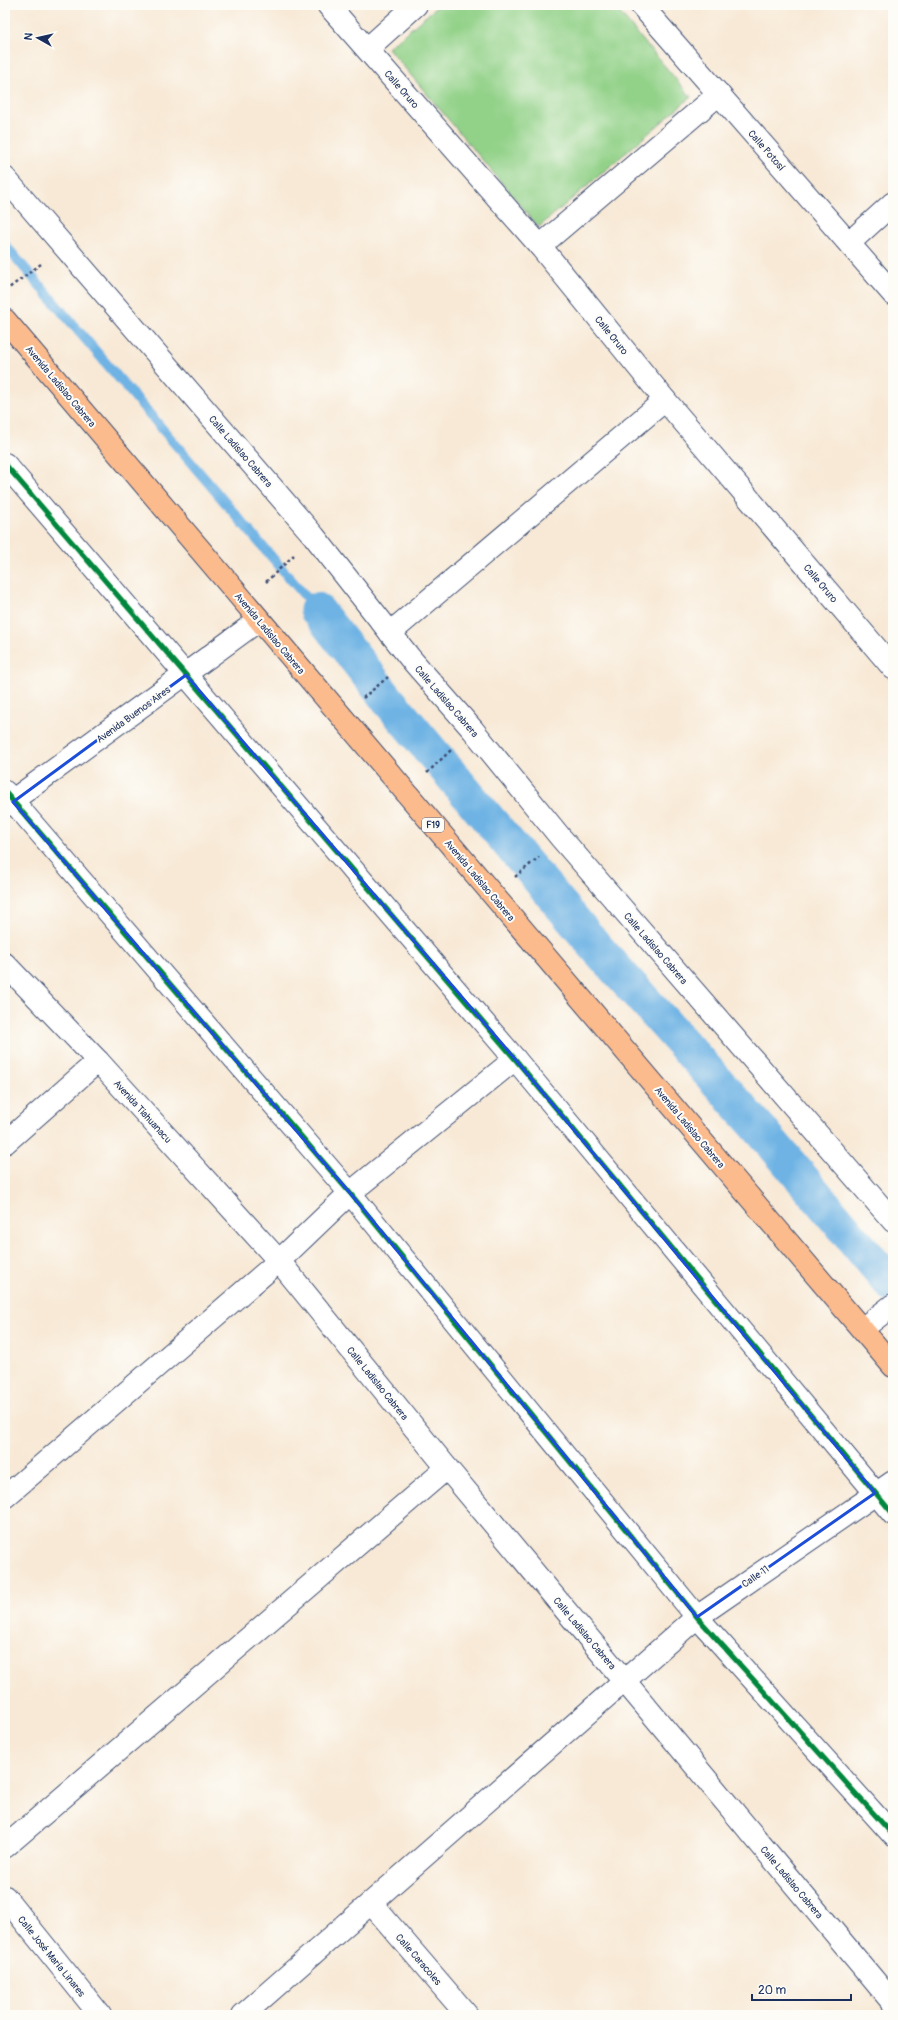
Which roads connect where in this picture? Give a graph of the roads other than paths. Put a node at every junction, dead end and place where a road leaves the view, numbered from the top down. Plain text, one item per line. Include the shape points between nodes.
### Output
1 (328, 5) edge
2 (416, 5) edge
3 (641, 5) edge
4 (366, 49) junction
5 (719, 94) junction
6 (5, 178) edge
7 (893, 203) edge
8 (849, 243) junction
9 (540, 246) junction
10 (893, 294) edge
11 (5, 320) edge
12 (665, 400) junction
13 (5, 464) edge
14 (259, 620) junction
15 (390, 633) junction
16 (893, 668) edge
17 (186, 675) junction
18 (8, 800) edge
19 (5, 964) edge
20 (515, 1059) junction
21 (98, 1061) junction
22 (5, 1143) edge
23 (350, 1193) junction
24 (893, 1221) edge
25 (278, 1261) junction
26 (887, 1310) edge
27 (862, 1330) junction
28 (893, 1366) edge
29 (447, 1468) junction
30 (893, 1482) edge
31 (875, 1493) junction
32 (5, 1497) edge
33 (893, 1514) edge
34 (697, 1617) junction
35 (625, 1681) junction
36 (893, 1835) edge
37 (5, 1847) edge
38 (5, 1897) edge
39 (371, 1903) junction
40 (893, 2003) edge
41 (100, 2015) edge
42 (243, 2015) edge
43 (467, 2015) edge

1 - 4 street, Calle Oruro
2 - 4 street
3 - 5 street, Calle Potosí
4 - 9 street, Calle Oruro
5 - 8 street, Calle Potosí
5 - 9 street
6 - 15 street, Calle Ladislao Cabrera via 314,536
7 - 8 street
8 - 10 street, Calle Potosí
9 - 12 street, Calle Oruro
11 - 14 highway, Avenida Ladislao Cabrera / F19
12 - 15 street
12 - 16 street, Calle Oruro
13 - 17 street
14 - 17 street, Avenida Buenos Aires
14 - 27 highway, Avenida Ladislao Cabrera / F19
15 - 24 street, Calle Ladislao Cabrera via 561,838
17 - 18 street, Avenida Buenos Aires
17 - 20 street
18 - 23 street
19 - 21 street, Avenida Tiahuanacu
20 - 23 street
20 - 31 street
21 - 22 street
21 - 25 street, Avenida Tiahuanacu
23 - 25 street
23 - 34 street
25 - 29 street, Calle Ladislao Cabrera
25 - 32 street
26 - 27 street
27 - 28 highway, Avenida Ladislao Cabrera / F19
29 - 35 street, Calle Ladislao Cabrera
29 - 37 street
30 - 31 street, Calle 11
31 - 33 street
31 - 34 street, Calle 11
34 - 35 street, Calle 11
34 - 36 street
35 - 39 street, Calle 11
35 - 40 street, Calle Ladislao Cabrera
38 - 41 street, Calle José María Linares
39 - 42 street, Calle 11
39 - 43 street, Calle Caracoles

